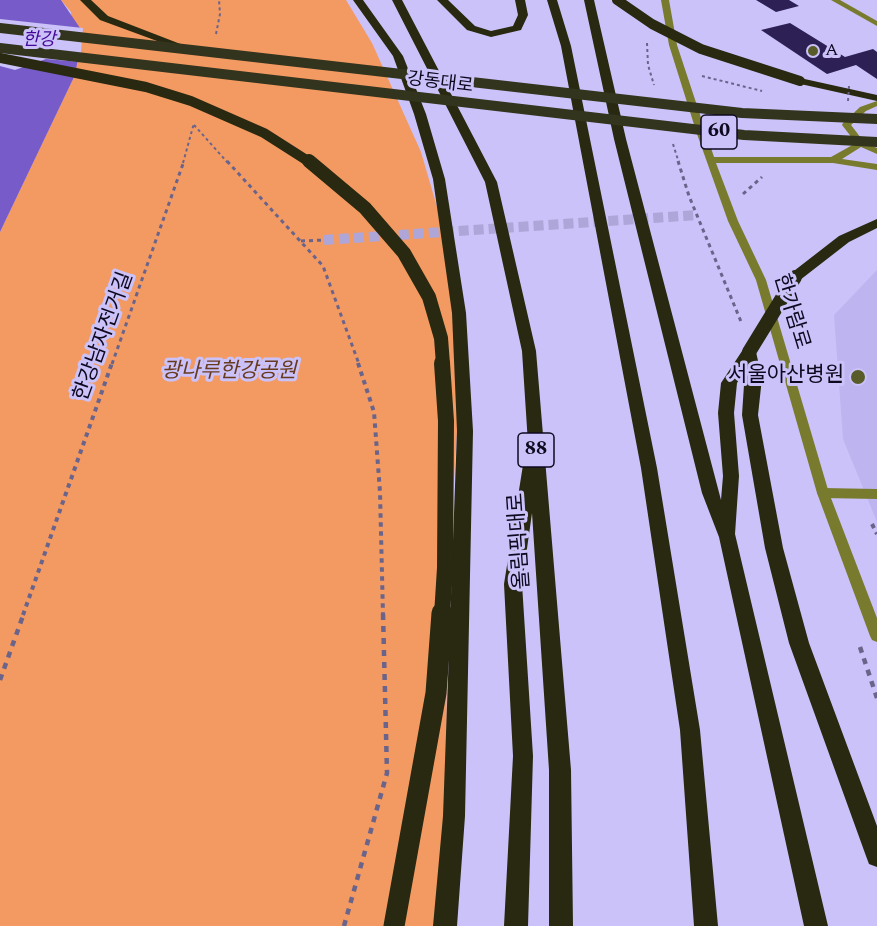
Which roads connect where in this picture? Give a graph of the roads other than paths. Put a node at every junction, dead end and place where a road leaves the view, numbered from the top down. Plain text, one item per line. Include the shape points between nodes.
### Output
1 (85, 0) edge
2 (358, 0) edge
3 (397, 0) edge
4 (442, 0) edge
5 (520, 0) edge
6 (552, 0) edge
7 (589, 0) edge
8 (617, 0) edge
9 (665, 0) edge
10 (835, 0) edge
11 (877, 24) edge
12 (0, 28) edge
13 (0, 48) edge
14 (192, 50) junction
15 (0, 58) edge
16 (877, 98) edge
17 (877, 103) edge
18 (877, 119) edge
19 (877, 142) edge
20 (861, 144) junction
21 (877, 151) edge
22 (712, 160) junction
23 (833, 160) junction
24 (877, 166) edge
25 (877, 223) edge
26 (459, 313) junction
27 (749, 352) junction
28 (446, 421) junction
29 (535, 435) junction
30 (823, 493) junction
31 (877, 495) edge
32 (728, 537) junction
33 (877, 636) edge
34 (877, 856) edge
35 (394, 926) edge
36 (445, 926) edge
37 (516, 926) edge
38 (561, 926) edge
39 (706, 926) edge
40 (816, 926) edge

1 - 14 highway, bridge via 104,18
2 - 26 highway via 398,56 420,114 438,179
3 - 29 highway, 올림픽대로 / 88 via 491,182 529,351
4 - 5 highway via 471,28 491,34 517,28 523,15
6 - 39 highway via 566,46 649,468 690,730
7 - 32 highway via 707,482
8 - 16 highway, bridge via 652,24 701,49 800,81
9 - 22 street, 한가람로 via 673,45
10 - 11 street
12 - 14 main road, 강동대로, bridge
13 - 19 main road, 강동대로 / 60, bridge via 744,135
14 - 18 main road, 강동대로 / 60, bridge via 742,113
15 - 28 highway, bridge via 146,87 191,101 264,133 318,167 386,230 429,297 441,338
17 - 20 street via 846,124
20 - 21 street
20 - 23 street
22 - 23 street
22 - 30 street, 한가람로 via 732,221 761,280
23 - 24 street
25 - 27 highway, bridge via 844,239 795,277
26 - 28 highway, bridge
26 - 36 highway via 465,431 454,816
27 - 32 highway via 729,383
27 - 34 highway via 754,378 750,416 774,548 799,643
28 - 35 highway, bridge via 445,568 436,693
29 - 37 highway via 513,584 523,756
29 - 38 highway, 올림픽대로 / 88 via 560,770
30 - 31 street
30 - 33 street, 한가람로
32 - 40 highway

